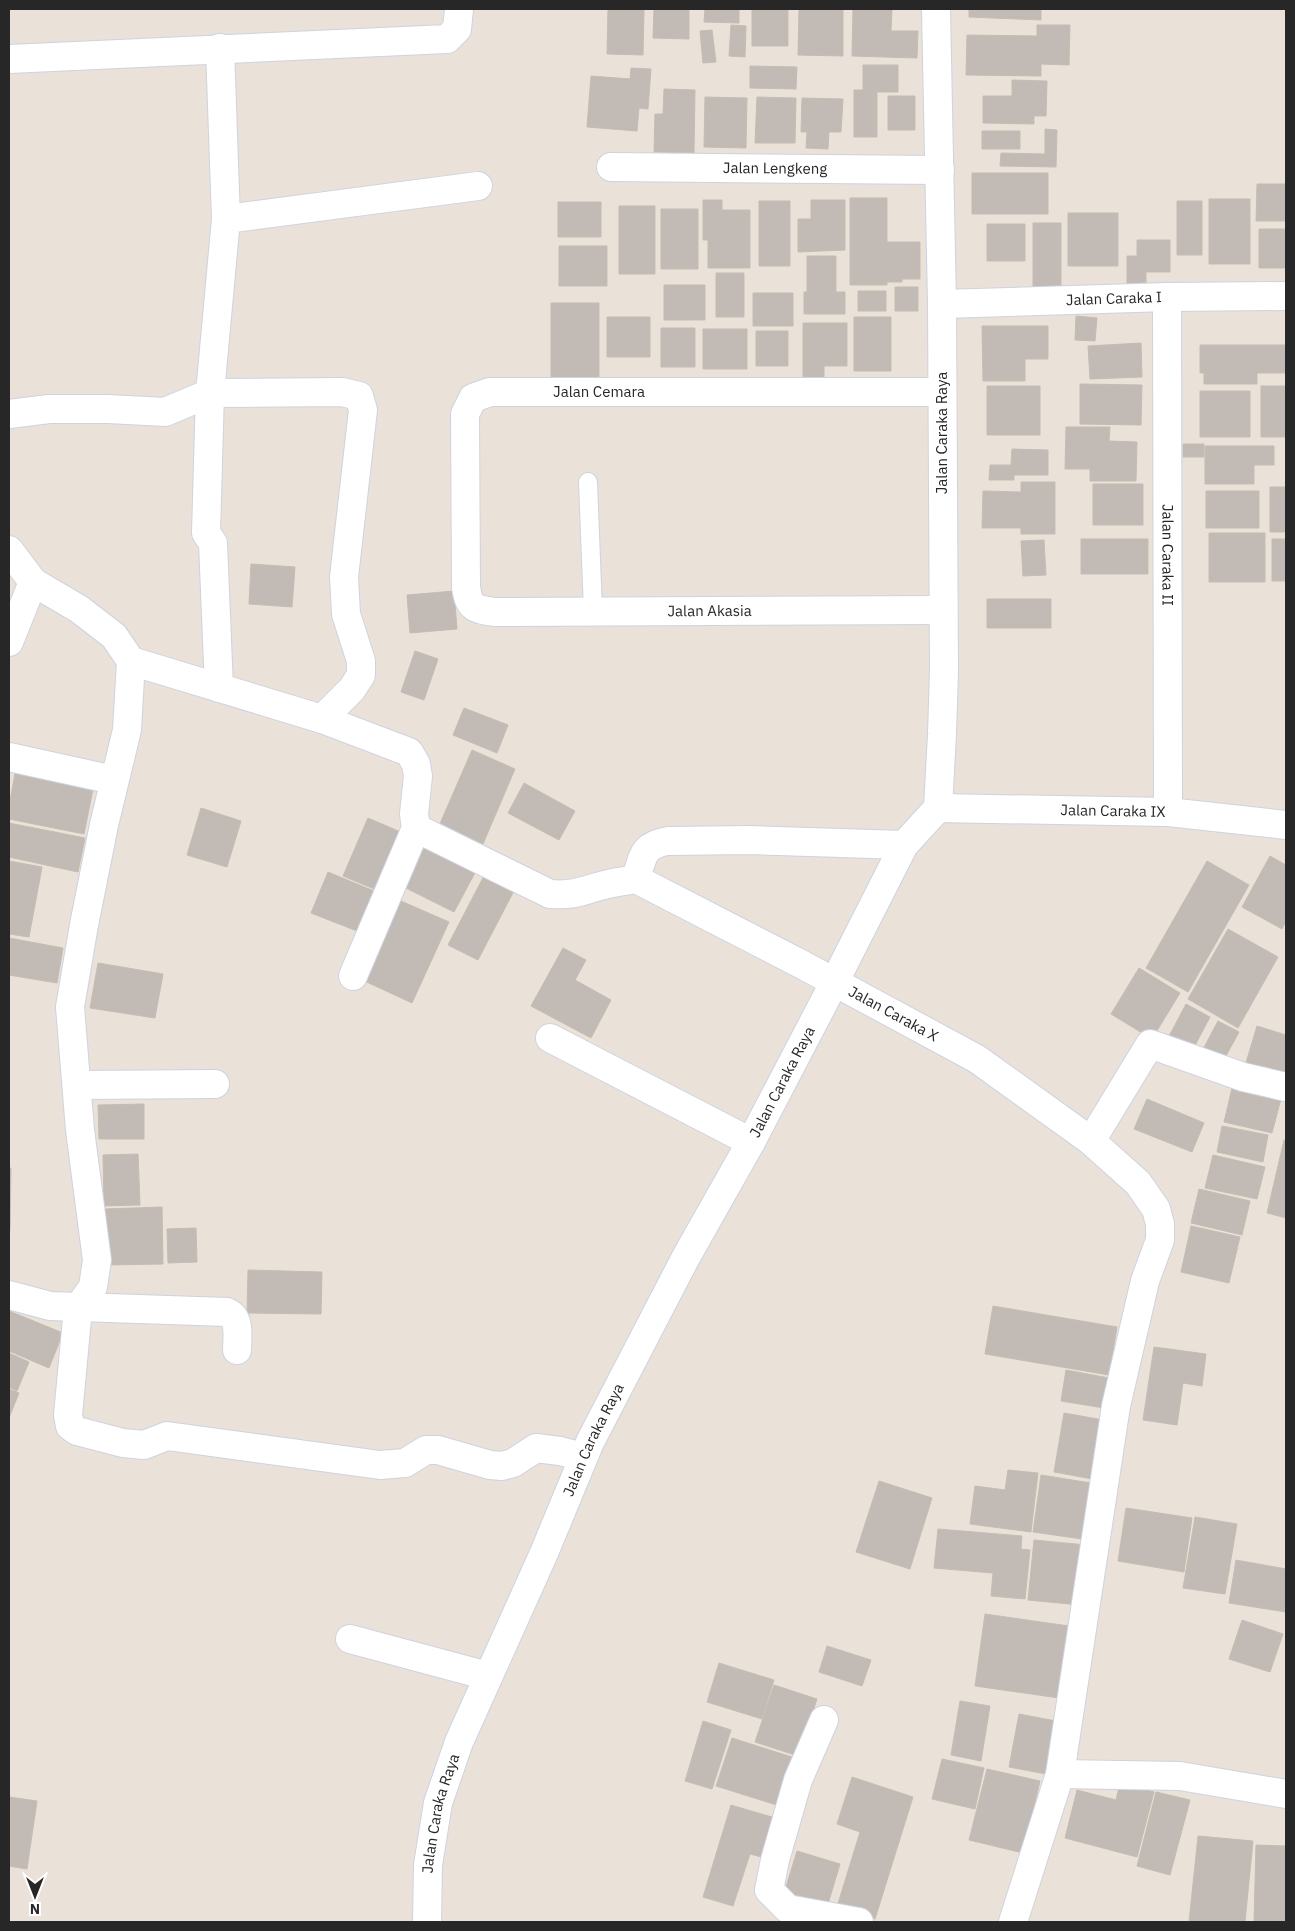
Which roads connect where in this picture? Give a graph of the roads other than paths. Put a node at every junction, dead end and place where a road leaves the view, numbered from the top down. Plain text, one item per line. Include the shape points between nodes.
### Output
1 (459, 9) edge
2 (936, 9) edge
3 (220, 48) junction
4 (9, 59) edge
5 (611, 167) dead end
6 (940, 170) junction
7 (478, 186) dead end
8 (226, 219) junction
9 (1167, 296) junction
10 (1286, 296) edge
11 (942, 304) junction
12 (942, 392) junction
13 (210, 393) junction
14 (9, 414) edge
15 (588, 482) dead end
16 (9, 550) edge
17 (33, 582) junction
18 (476, 609) joint
19 (942, 610) junction
20 (593, 611) junction
21 (9, 642) edge
22 (131, 661) junction
23 (219, 688) junction
24 (322, 719) junction
25 (9, 757) edge
26 (114, 780) junction
27 (938, 808) junction
28 (1168, 812) junction
29 (1286, 825) edge
30 (416, 828) junction
31 (904, 845) junction
32 (636, 879) junction
33 (354, 976) dead end
34 (834, 984) junction
35 (550, 1038) dead end
36 (215, 1084) dead end
37 (77, 1085) junction
38 (1286, 1087) edge
39 (1091, 1141) junction
40 (751, 1142) junction
41 (9, 1295) edge
42 (78, 1308) junction
43 (237, 1350) dead end
44 (584, 1457) junction
45 (350, 1639) dead end
46 (488, 1676) junction
47 (824, 1720) dead end
48 (1060, 1774) junction
49 (1286, 1794) edge
50 (427, 1922) edge
51 (858, 1922) edge
52 (1013, 1922) edge

1 - 3 street via 457,29 447,39
2 - 6 street, Jalan Caraka Raya
3 - 4 street
3 - 8 street
5 - 6 street, Jalan Lengkeng
6 - 11 street, Jalan Caraka Raya
7 - 8 street
8 - 13 street
9 - 10 street, Jalan Caraka I
9 - 11 street, Jalan Caraka I
9 - 28 street, Jalan Caraka II
11 - 12 street, Jalan Caraka Raya
12 - 18 street, Jalan Cemara via 490,392 473,398 465,414 466,587 468,601
12 - 19 street, Jalan Caraka Raya
13 - 14 street via 165,412 49,409
13 - 23 street via 206,533 213,542 214,552
13 - 24 street via 342,392 359,396 363,410 344,577 346,614 361,661 361,675 352,689
15 - 20 lane
16 - 17 street
17 - 21 street
17 - 22 street via 79,609 114,636
18 - 20 street, Jalan Akasia via 495,612
19 - 20 street, Jalan Akasia
19 - 27 street, Jalan Caraka Raya via 942,734
22 - 23 street
22 - 26 street via 127,730
23 - 24 street
24 - 30 street via 409,752 418,776 414,814
25 - 26 street
26 - 37 street via 70,1007
27 - 28 street, Jalan Caraka IX
27 - 31 street, Jalan Caraka Raya
28 - 29 street, Jalan Caraka IX
30 - 32 street via 550,894 583,893 607,884
30 - 33 street
31 - 32 street via 668,841 656,843 644,854
31 - 34 street, Jalan Caraka Raya
32 - 34 street
34 - 39 street, Jalan Caraka X via 977,1059
34 - 40 street, Jalan Caraka Raya
35 - 40 street
36 - 37 street
37 - 42 street via 96,1260 93,1288
38 - 39 street via 1243,1078 1150,1044
39 - 48 street, Jalan Caraka X via 1138,1183 1156,1208 1160,1240 1145,1281 1116,1406
40 - 44 street, Jalan Caraka Raya via 686,1257
41 - 42 street via 50,1306
42 - 43 street via 227,1312 236,1321
42 - 44 street via 68,1415 70,1426 77,1431 123,1443 144,1445 167,1436 380,1465 405,1463 426,1450 502,1466 536,1448
44 - 46 street, Jalan Caraka Raya
45 - 46 street
46 - 50 street, Jalan Caraka Raya via 459,1742 438,1802 428,1865
47 - 51 street via 798,1780 769,1890 788,1910
48 - 49 street via 1180,1776
48 - 52 street, Jalan Caraka X

